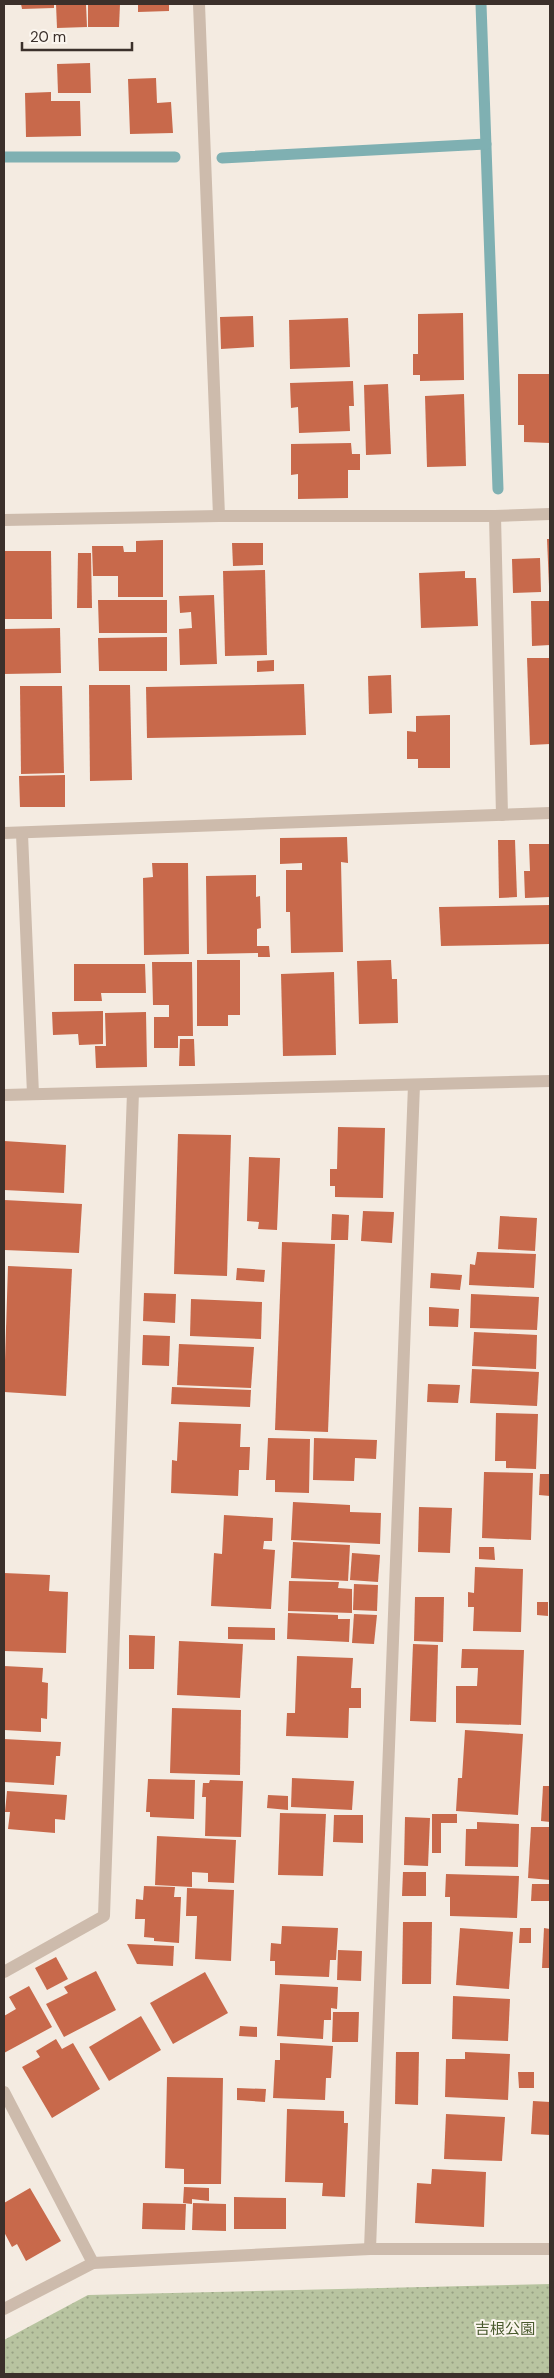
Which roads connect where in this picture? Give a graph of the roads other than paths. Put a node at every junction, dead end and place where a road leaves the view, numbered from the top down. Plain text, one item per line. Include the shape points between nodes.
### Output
1 (199, 4) edge
2 (550, 514) edge
3 (219, 516) junction
4 (495, 516) junction
5 (4, 520) edge
6 (550, 812) edge
7 (502, 815) junction
8 (4, 833) edge
9 (22, 834) junction
10 (550, 1081) edge
11 (414, 1085) junction
12 (133, 1092) junction
13 (34, 1094) junction
14 (4, 1095) edge
15 (4, 1972) edge
16 (4, 2092) edge
17 (550, 2249) edge
18 (370, 2250) junction
19 (93, 2264) junction
20 (4, 2309) edge

1 - 3 street
2 - 4 street
3 - 4 street
3 - 5 street
4 - 7 street
6 - 7 street
7 - 9 street
8 - 9 street
9 - 13 street
10 - 11 street
11 - 12 street
11 - 18 street
12 - 13 street
12 - 15 street via 104,1916
13 - 14 street
16 - 19 street
17 - 18 street
18 - 19 street
19 - 20 street

